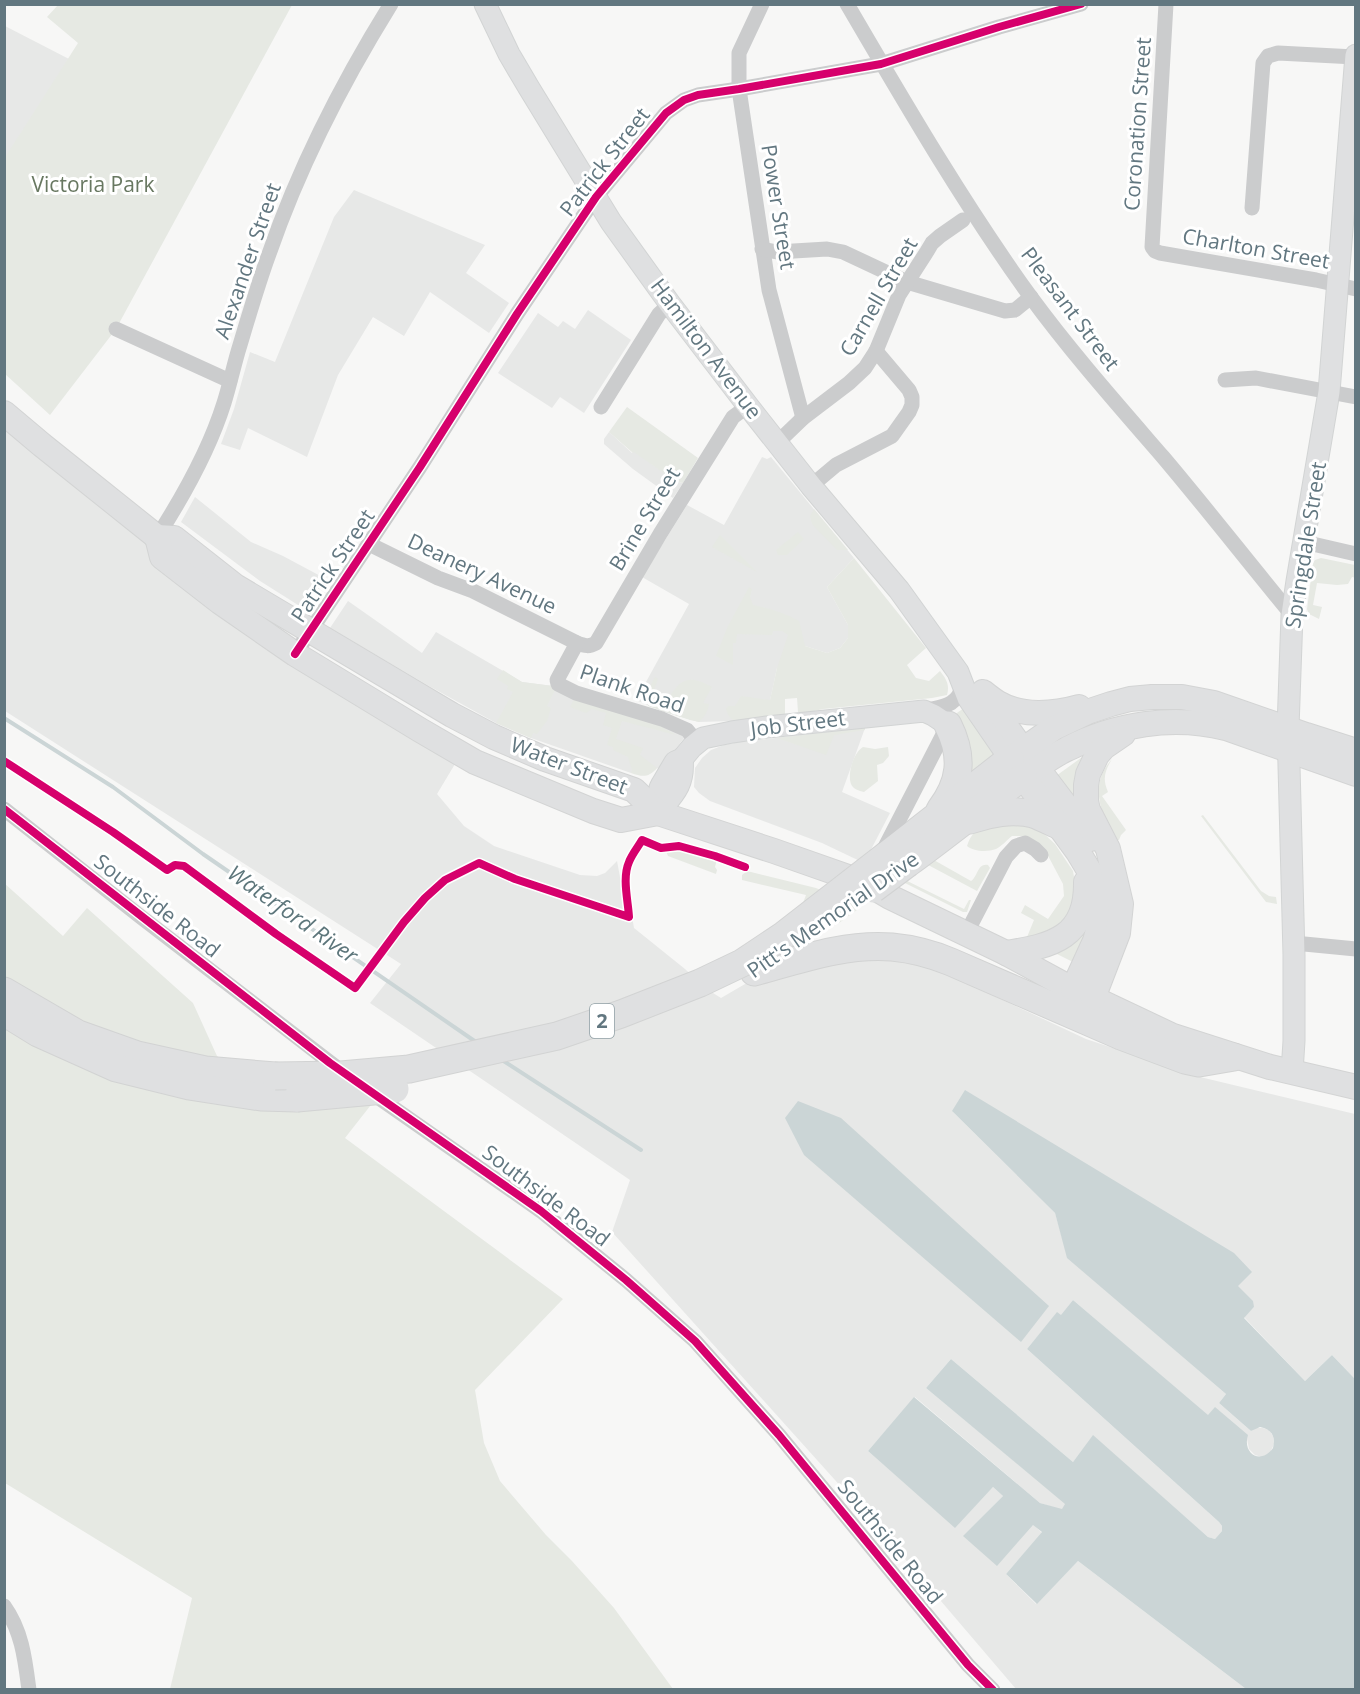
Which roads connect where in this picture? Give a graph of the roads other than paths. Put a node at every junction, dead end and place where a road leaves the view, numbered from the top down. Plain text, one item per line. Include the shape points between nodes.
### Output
1 (391, 4) edge
2 (485, 4) edge
3 (762, 4) edge
4 (847, 4) edge
5 (1081, 4) edge
6 (1166, 4) edge
7 (1355, 56) edge
8 (881, 64) junction
9 (739, 89) junction
10 (596, 197) junction
11 (1248, 199) dead end
12 (963, 220) dead end
13 (1152, 247) joint
14 (762, 249) junction
15 (908, 282) junction
16 (1346, 287) edge
17 (1031, 297) junction
18 (670, 304) junction
19 (116, 329) dead end
20 (876, 351) junction
21 (1225, 380) dead end
22 (230, 381) junction
23 (1329, 392) junction
24 (1356, 397) edge
25 (748, 406) junction
26 (601, 407) dead end
27 (4, 413) edge
28 (803, 418) junction
29 (777, 442) junction
30 (811, 486) junction
31 (157, 537) junction
32 (1304, 542) junction
33 (369, 544) junction
34 (1356, 554) edge
35 (1292, 615) junction
36 (312, 630) junction
37 (577, 643) junction
38 (295, 654) junction
39 (968, 683) junction
40 (1111, 704) junction
41 (924, 711) junction
42 (948, 725) junction
43 (1135, 726) junction
44 (1288, 739) junction
45 (697, 742) junction
46 (1356, 751) edge
47 (1024, 763) junction
48 (1356, 774) edge
49 (4, 809) edge
50 (658, 813) junction
51 (943, 825) junction
52 (1060, 826) junction
53 (1041, 855) dead end
54 (1084, 861) junction
55 (1113, 873) junction
56 (868, 884) junction
57 (966, 934) junction
58 (1294, 943) junction
59 (1356, 949) edge
60 (1006, 953) junction
61 (754, 972) junction
62 (4, 991) edge
63 (1085, 1003) junction
64 (4, 1012) edge
65 (1234, 1057) joint
66 (1292, 1072) junction
67 (1356, 1088) edge
68 (4, 1606) edge
69 (29, 1689) edge
70 (993, 1689) edge

1 - 22 street, Alexander Street via 331,110 299,179 258,285
2 - 10 street, Hamilton Avenue via 529,88
3 - 9 street, Power Street via 739,53
4 - 8 street, Pleasant Street
5 - 8 street, Patrick Street
6 - 13 street, Coronation Street
7 - 11 street via 1278,52 1268,56 1263,63
7 - 16 street, Springdale Street
8 - 9 street, Patrick Street
8 - 17 street, Pleasant Street
9 - 10 street, Patrick Street via 698,95 675,106
9 - 14 street, Power Street
10 - 18 street, Hamilton Avenue
10 - 33 street, Patrick Street
12 - 15 street, Carnell Street via 933,243
13 - 16 street, Charlton Street via 1160,253
14 - 15 street via 843,252
14 - 28 street, Power Street
15 - 17 street via 1005,311 1015,310
15 - 20 street, Carnell Street
16 - 23 street, Springdale Street
17 - 35 street, Pleasant Street
18 - 25 street, Hamilton Avenue
18 - 26 street via 659,314
19 - 22 street
20 - 28 street, Carnell Street via 849,383
20 - 30 street via 909,390 909,412 892,436 836,465
21 - 23 street via 1256,378
22 - 31 street, Alexander Street via 198,466
23 - 24 street
23 - 32 street, Springdale Street
25 - 29 street, Hamilton Avenue
25 - 37 street, Brine Street via 732,417 596,643
27 - 31 main road
28 - 29 street, Carnell Street
29 - 30 street, Hamilton Avenue
30 - 39 street, Hamilton Avenue via 899,590
31 - 36 main road, Water Street via 174,538 235,586
31 - 38 main road, Water Street via 162,557
32 - 34 street
32 - 35 street, Springdale Street
33 - 36 street, Patrick Street
33 - 37 street, Deanery Avenue
35 - 44 street, Springdale Street
36 - 38 street, Patrick Street
36 - 50 main road, Water Street via 494,737 634,790
37 - 45 street, Plank Road via 558,684 662,718 687,730
38 - 50 main road, Water Street via 479,764 621,820
39 - 40 main road via 1000,705 1028,712
39 - 41 street, Job Street via 948,705
39 - 47 street, Hamilton Avenue via 968,698
40 - 44 main road via 1152,697 1199,699
40 - 47 main road via 1054,728
41 - 42 street
41 - 45 street, Job Street via 732,732
42 - 51 highway via 955,738 958,773
42 - 56 street
43 - 44 main road via 1205,723
43 - 47 main road
43 - 55 main road via 1097,754 1086,785 1088,810 1108,849
44 - 46 main road via 1306,735
44 - 48 main road
44 - 58 street, Springdale Street
45 - 50 street via 682,759 684,773 675,793
47 - 51 highway, Pitt's Memorial Drive / 2 via 987,802
47 - 52 main road
47 - 55 main road via 1094,843
49 - 70 street, Southside Road via 330,1063 541,1211 695,1341 779,1435 968,1665
50 - 56 main road
51 - 52 highway via 1013,811
51 - 61 highway, Pitt's Memorial Drive / 2, bridge via 816,930
51 - 62 highway, Pitt's Memorial Drive / 2, bridge via 784,936 742,963 700,983 558,1036 409,1069 275,1076 205,1070 137,1055 78,1034
52 - 54 main road
53 - 57 street via 1025,843 1016,846 1006,857
54 - 60 main road via 1086,899 1076,924 1044,946
54 - 63 main road via 1097,888 1100,909
55 - 63 main road via 1121,904 1120,919 1114,945
56 - 57 main road
57 - 60 main road
58 - 59 street
58 - 66 street, Springdale Street
60 - 63 main road
61 - 63 highway via 806,958 891,947 930,954
61 - 64 highway, Pitt's Memorial Drive / 2, bridge via 699,999 599,1038 525,1060 393,1089 297,1098 189,1086 116,1068 38,1033
63 - 65 highway via 1121,1036 1185,1060 1198,1063
65 - 66 main road
66 - 67 main road
68 - 69 street via 18,1630

